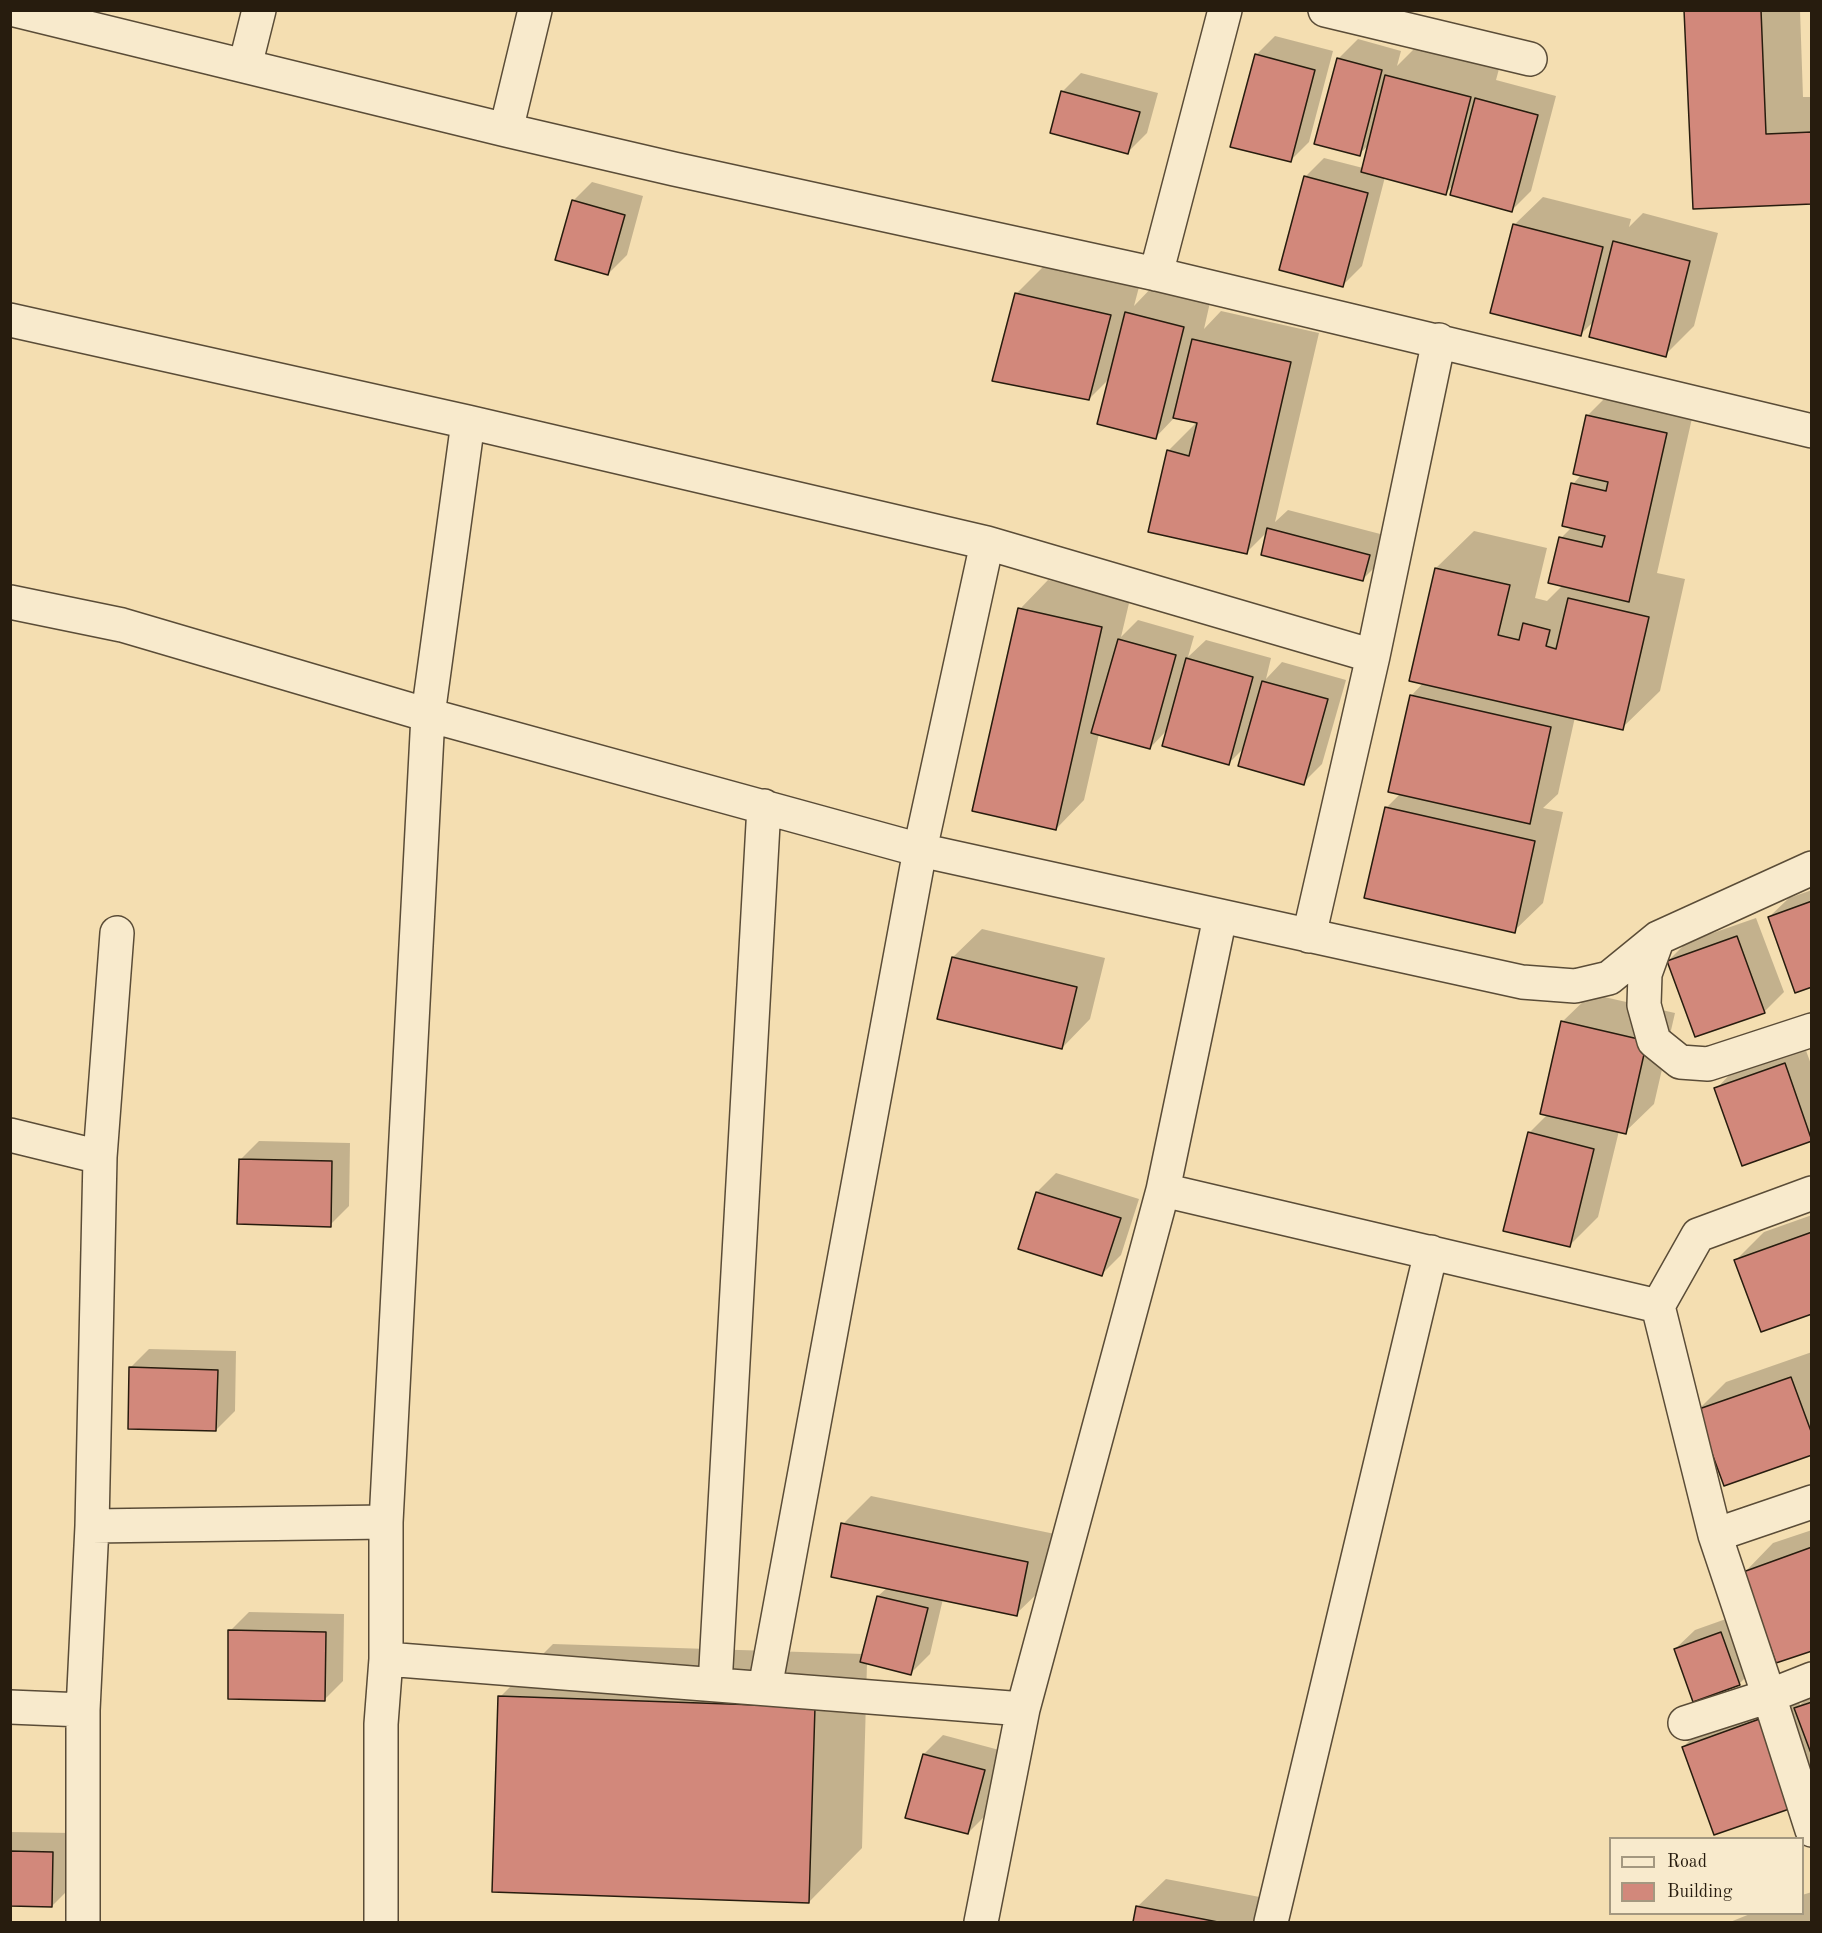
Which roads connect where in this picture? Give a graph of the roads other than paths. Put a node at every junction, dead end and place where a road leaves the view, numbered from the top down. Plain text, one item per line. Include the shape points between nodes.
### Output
1 (15, 10) edge
2 (259, 10) edge
3 (535, 10) edge
4 (1225, 10) edge
5 (1325, 10) edge
6 (1530, 59) dead end
7 (244, 66) junction
8 (506, 130) junction
9 (1156, 274) junction
10 (10, 320) edge
11 (1439, 340) junction
12 (468, 422) junction
13 (1812, 431) edge
14 (987, 543) junction
15 (10, 602) edge
16 (1373, 656) junction
17 (428, 715) junction
18 (764, 806) junction
19 (920, 850) junction
20 (1812, 868) edge
21 (1220, 917) junction
22 (117, 933) dead end
23 (1309, 936) junction
24 (1658, 938) junction
25 (1812, 1030) edge
26 (10, 1135) edge
27 (100, 1157) junction
28 (1163, 1190) junction
29 (1812, 1193) edge
30 (1431, 1252) junction
31 (1658, 1306) junction
32 (1812, 1502) edge
33 (386, 1522) junction
34 (92, 1526) junction
35 (1715, 1535) junction
36 (386, 1659) junction
37 (1812, 1679) edge
38 (715, 1685) junction
39 (765, 1688) junction
40 (1769, 1696) junction
41 (10, 1707) edge
42 (1023, 1709) junction
43 (83, 1710) junction
44 (1685, 1723) dead end
45 (1812, 1830) edge
46 (83, 1923) edge
47 (381, 1923) edge
48 (981, 1923) edge
49 (1271, 1923) edge

1 - 7 street
2 - 7 street
3 - 8 street
4 - 9 street
5 - 6 street
7 - 8 street
8 - 9 street
9 - 11 street
10 - 12 street
11 - 13 street
11 - 16 street
12 - 14 street
12 - 17 street
14 - 16 street
14 - 19 street
15 - 17 street via 122,626
16 - 23 street
17 - 18 street
17 - 33 street
18 - 19 street
18 - 38 street
19 - 21 street
19 - 39 street
20 - 24 street
21 - 23 street
21 - 28 street
22 - 27 street
23 - 24 street via 1522,982 1575,986 1609,978
24 - 25 street via 1645,974 1644,1005 1654,1041 1680,1062 1708,1064
26 - 27 street
27 - 34 street
28 - 30 street
28 - 42 street
29 - 31 street via 1698,1234
30 - 31 street
30 - 49 street
31 - 35 street
32 - 35 street
33 - 34 street
33 - 36 street
34 - 43 street
35 - 40 street
36 - 38 street
36 - 47 street via 381,1724
37 - 40 street
38 - 39 street
39 - 42 street
40 - 44 street
40 - 45 street
41 - 43 street
42 - 48 street
43 - 46 street

